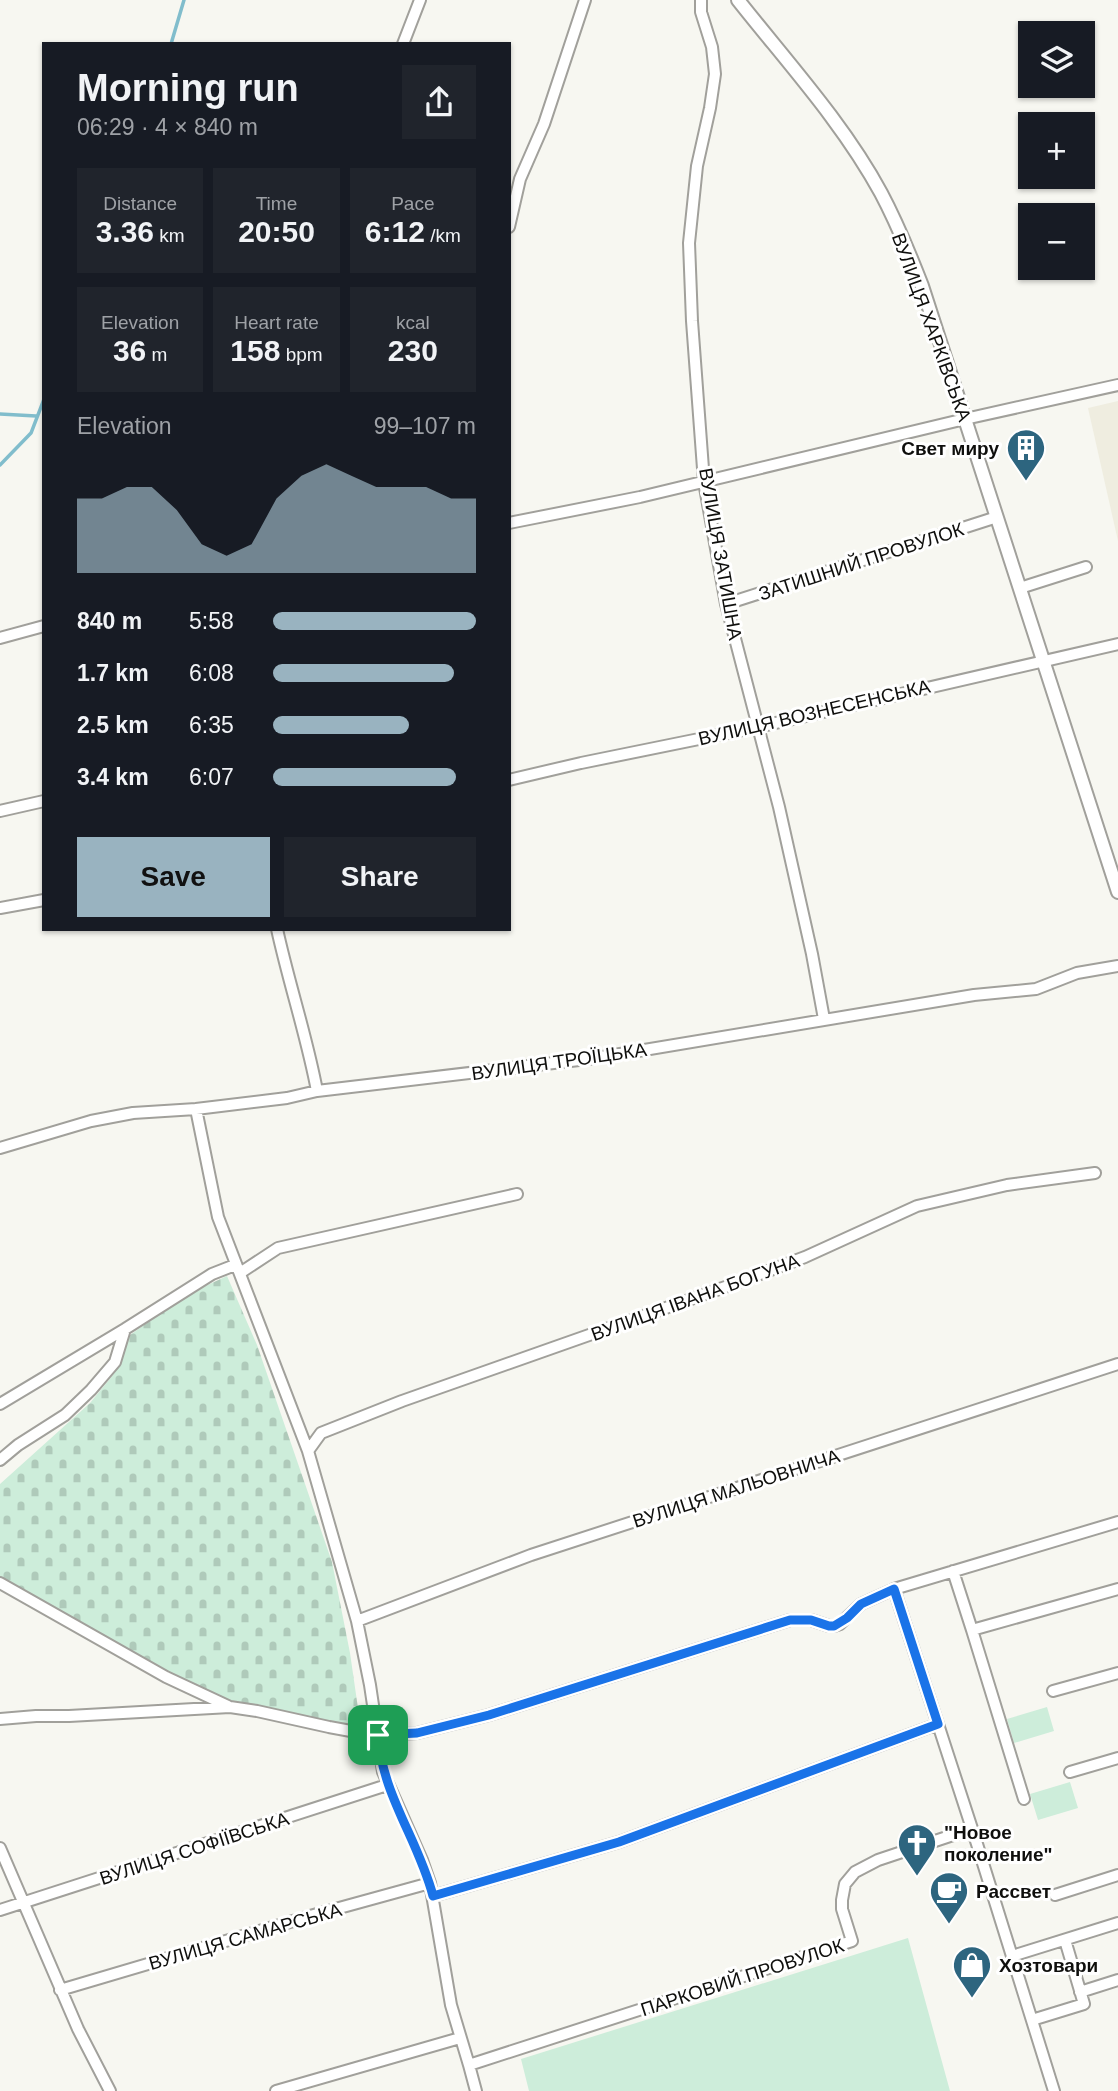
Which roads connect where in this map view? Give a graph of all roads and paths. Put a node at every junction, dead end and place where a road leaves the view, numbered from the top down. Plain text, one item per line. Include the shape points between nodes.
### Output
1 (419, 0) edge
2 (585, 0) edge
3 (701, 0) edge
4 (738, 0) edge
5 (404, 42) edge
6 (511, 218) edge
7 (1118, 385) edge
8 (965, 419) junction
9 (704, 482) junction
10 (997, 517) junction
11 (511, 523) edge
12 (1086, 567) dead end
13 (1020, 588) junction
14 (726, 604) junction
15 (42, 626) edge
16 (0, 638) edge
17 (1118, 644) edge
18 (1043, 660) junction
19 (758, 727) junction
20 (511, 780) edge
21 (42, 801) edge
22 (0, 811) edge
23 (1118, 892) edge
24 (42, 900) edge
25 (0, 908) edge
26 (277, 931) edge
27 (1118, 966) edge
28 (824, 1019) junction
29 (317, 1091) junction
30 (196, 1110) junction
31 (0, 1148) edge
32 (1094, 1173) dead end
33 (517, 1194) dead end
34 (238, 1269) junction
35 (125, 1329) junction
36 (1118, 1364) edge
37 (0, 1404) edge
38 (308, 1451) junction
39 (0, 1460) edge
40 (1118, 1522) edge
41 (953, 1572) junction
42 (0, 1583) edge
43 (894, 1589) junction
44 (1118, 1590) edge
45 (357, 1621) junction
46 (972, 1630) junction
47 (1118, 1672) edge
48 (1053, 1691) dead end
49 (230, 1707) junction
50 (0, 1719) edge
51 (938, 1724) junction
52 (378, 1735) junction
53 (1118, 1758) edge
54 (1070, 1772) dead end
55 (387, 1785) junction
56 (1024, 1799) dead end
57 (971, 1829) junction
58 (0, 1848) edge
59 (1118, 1875) edge
60 (430, 1883) junction
61 (1055, 1895) dead end
62 (433, 1896) junction
63 (23, 1902) junction
64 (0, 1910) edge
65 (1118, 1923) edge
66 (1065, 1940) junction
67 (1012, 1956) junction
68 (1118, 1980) edge
69 (60, 1990) junction
70 (1080, 1992) junction
71 (1032, 2021) junction
72 (460, 2038) junction
73 (469, 2065) junction
74 (110, 2091) edge
75 (276, 2091) edge
76 (476, 2091) edge
77 (1054, 2091) edge

1 - 5 street
2 - 6 street via 544,124 520,179
3 - 9 street, ВУЛИЦЯ ЗАТИШНА via 715,74 697,166 689,243
4 - 8 street, ВУЛИЦЯ ХАРКІВСЬКА via 843,133 881,193 922,286
7 - 8 street
8 - 9 street
8 - 10 street, ВУЛИЦЯ ХАРКІВСЬКА
9 - 11 street
9 - 14 street, ВУЛИЦЯ ЗАТИШНА
10 - 13 street, ВУЛИЦЯ ХАРКІВСЬКА
10 - 14 street, ЗАТИШНИЙ ПРОВУЛОК
12 - 13 street
13 - 18 street, ВУЛИЦЯ ХАРКІВСЬКА
14 - 19 street, ВУЛИЦЯ ЗАТИШНА
15 - 16 street
17 - 18 street, ВУЛИЦЯ ВОЗНЕСЕНСЬКА
18 - 19 street, ВУЛИЦЯ ВОЗНЕСЕНСЬКА
18 - 23 street, ВУЛИЦЯ ХАРКІВСЬКА
19 - 20 street, ВУЛИЦЯ ВОЗНЕСЕНСЬКА
19 - 28 street, ВУЛИЦЯ ЗАТИШНА
21 - 22 street
24 - 25 street
26 - 29 street
27 - 28 street, ВУЛИЦЯ ТРОЇЦЬКА via 1036,989
28 - 29 street, ВУЛИЦЯ ТРОЇЦЬКА via 596,1058
29 - 30 street, ВУЛИЦЯ ТРОЇЦЬКА
30 - 31 street, ВУЛИЦЯ ТРОЇЦЬКА via 133,1113 91,1121
30 - 34 street via 218,1217
32 - 38 street, ВУЛИЦЯ ІВАНА БОГУНА via 1007,1185 917,1206 805,1257 321,1433
33 - 34 street via 278,1248
34 - 35 street via 212,1274
34 - 38 street
35 - 37 street
35 - 39 street via 115,1362 91,1390 65,1415
36 - 45 street, ВУЛИЦЯ МАЛЬОВНИЧА via 531,1555
38 - 45 street
40 - 41 street
41 - 43 street
41 - 46 street
42 - 49 street via 166,1677
43 - 51 street
43 - 52 street via 861,1604 834,1626 790,1620 489,1715 417,1733
44 - 46 street
45 - 52 street
46 - 56 street
47 - 48 street
49 - 50 street
49 - 52 street
51 - 57 street
51 - 62 street via 619,1842
52 - 55 street
53 - 54 street
55 - 60 street
55 - 63 street, ВУЛИЦЯ СОФІЇВСЬКА
57 - 67 street
57 - 73 street, ПАРКОВИЙ ПРОВУЛОК via 855,1872 845,1884 842,1900 852,1941
58 - 63 street
59 - 61 street
60 - 62 street
60 - 69 street, ВУЛИЦЯ САМАРСЬКА
62 - 72 street
63 - 64 street, ВУЛИЦЯ СОФІЇВСЬКА
63 - 69 street
65 - 66 street
66 - 67 street
66 - 70 street
67 - 71 street
68 - 70 street
69 - 74 street
70 - 71 street via 1084,2004
71 - 77 street
72 - 73 street
72 - 75 street
73 - 76 street

